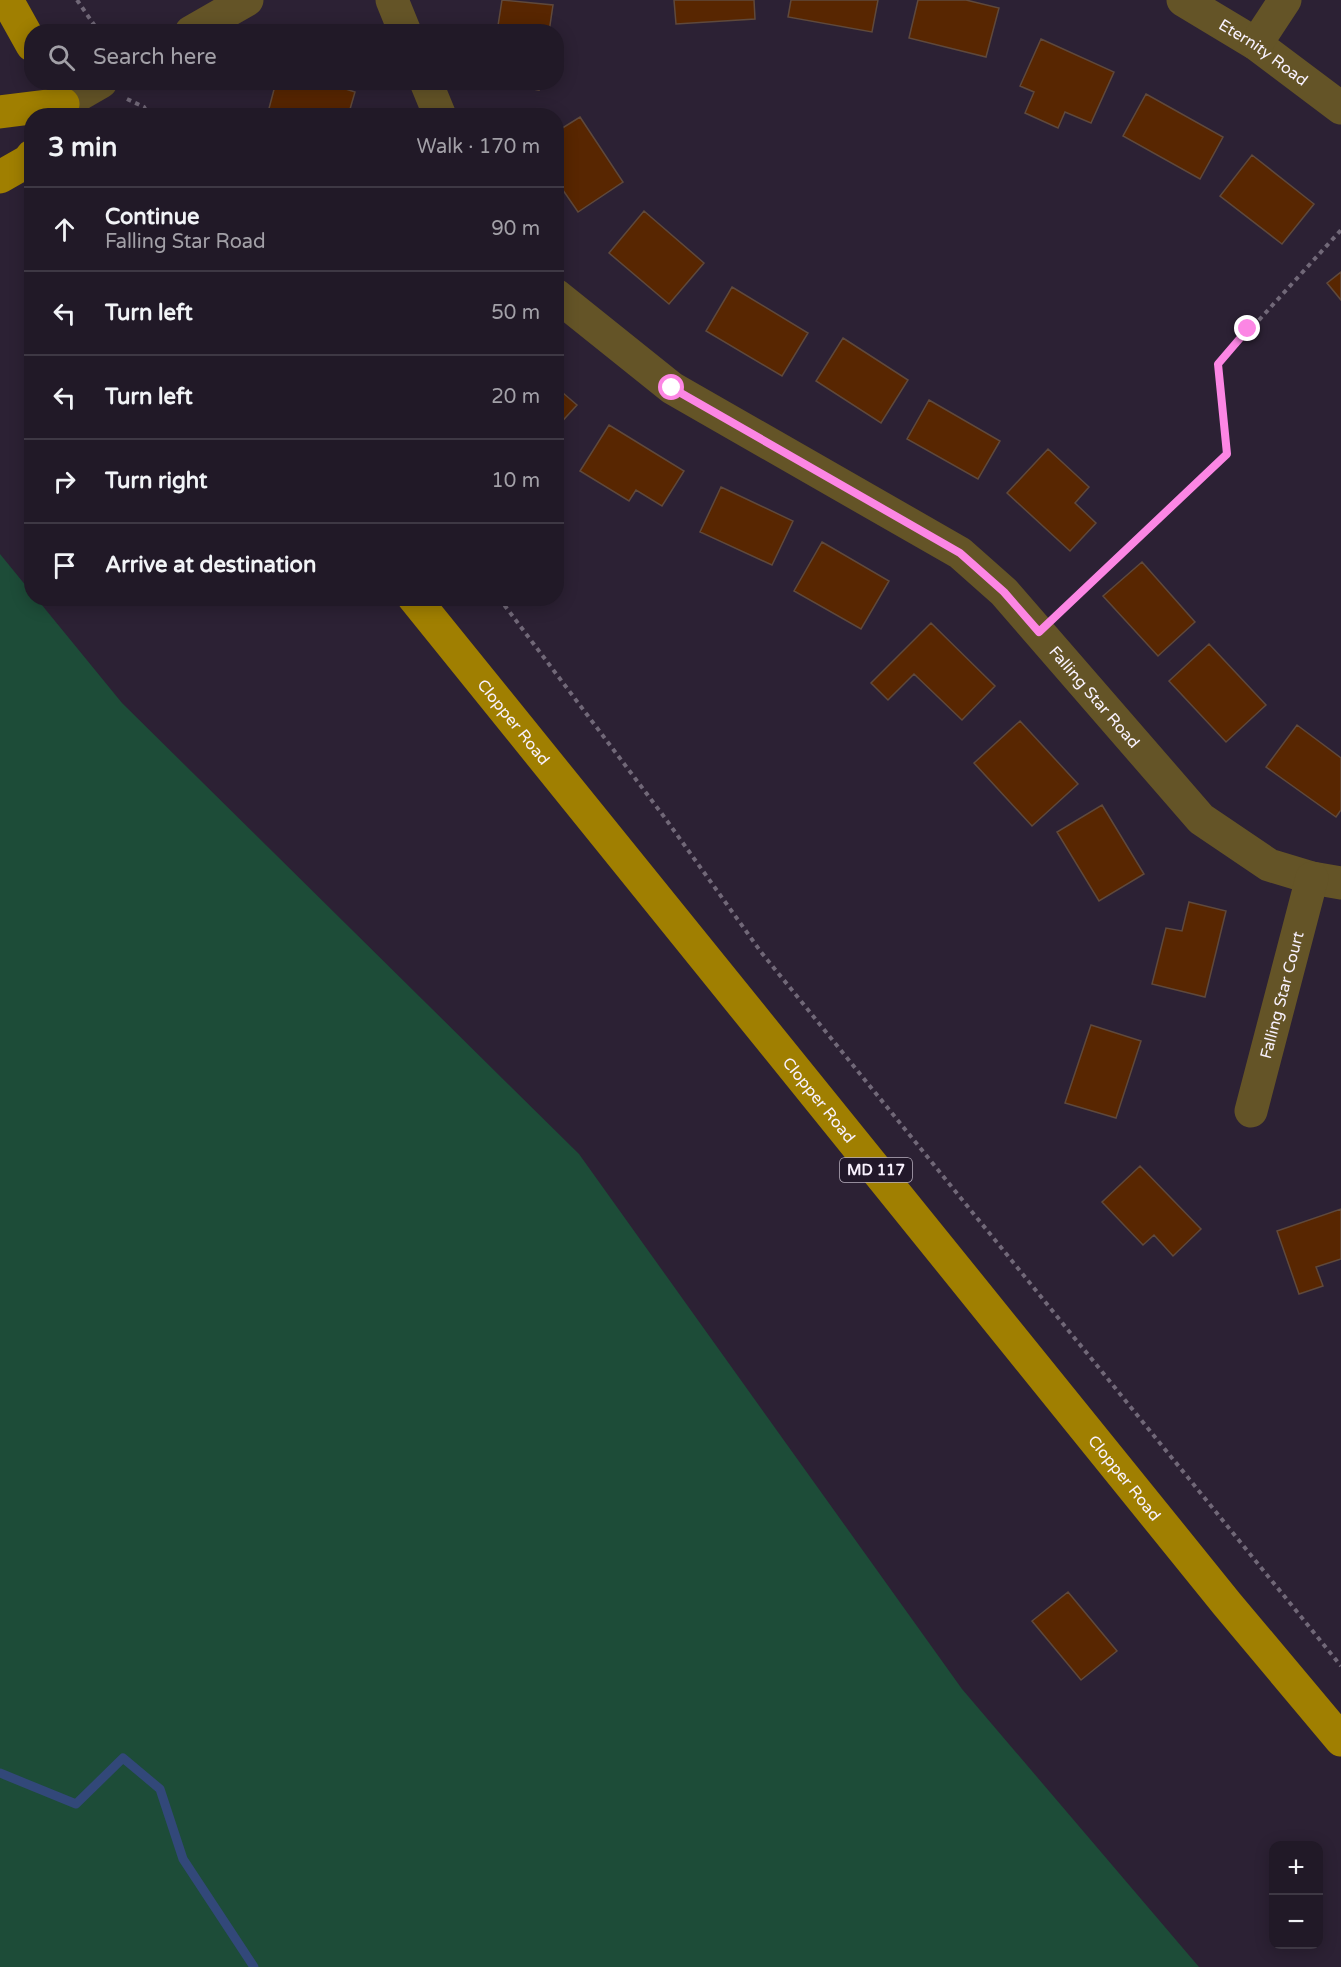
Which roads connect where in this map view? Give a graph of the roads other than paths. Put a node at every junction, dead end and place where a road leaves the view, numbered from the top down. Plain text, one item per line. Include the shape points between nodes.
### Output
1 (7, 0) edge
2 (247, 0) edge
3 (392, 0) edge
4 (1183, 0) edge
5 (1285, 0) edge
6 (205, 24) edge
7 (402, 24) edge
8 (24, 31) edge
9 (1256, 44) junction
10 (103, 90) edge
11 (429, 90) edge
12 (60, 104) edge
13 (30, 108) edge
14 (437, 108) edge
15 (1341, 108) edge
16 (24, 109) edge
17 (0, 112) edge
18 (24, 163) edge
19 (0, 177) edge
20 (564, 301) edge
21 (420, 606) edge
22 (1327, 881) edge
23 (1251, 1112) dead end
24 (1341, 1740) edge

1 - 8 main road
2 - 6 street
3 - 7 street
4 - 9 street, Eternity Road
5 - 9 street
9 - 15 street, Eternity Road
10 - 12 street
11 - 14 street
12 - 13 main road
16 - 17 main road
18 - 19 main road
20 - 22 street, Falling Star Road via 672,388 960,553 1004,592 1201,819 1269,865
21 - 24 main road, Clopper Road / MD 117
22 - 23 street, Falling Star Court

